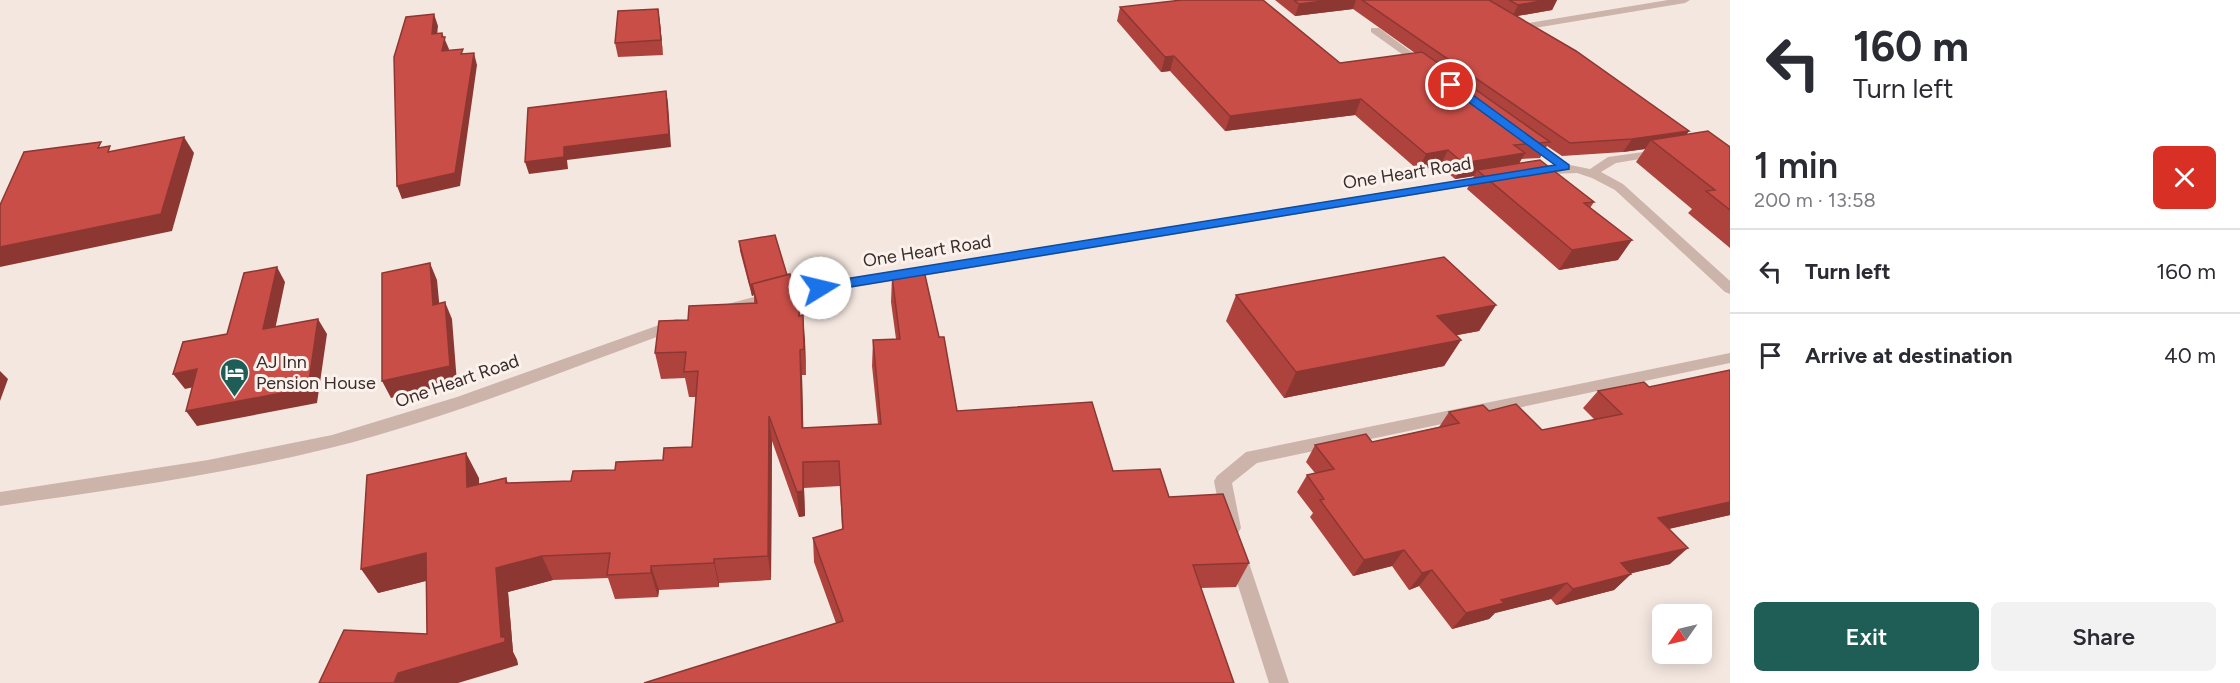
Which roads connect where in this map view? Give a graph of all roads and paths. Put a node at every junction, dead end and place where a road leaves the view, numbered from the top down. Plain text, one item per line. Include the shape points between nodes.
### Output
1 (1685, 0) edge
2 (1376, 30) dead end
3 (1541, 39) edge
4 (1432, 71) edge
5 (1518, 133) edge
6 (1673, 150) edge
7 (1565, 167) junction
8 (1593, 172) junction
9 (1730, 289) edge
10 (715, 312) edge
11 (694, 318) edge
12 (1730, 358) edge
13 (0, 499) edge
14 (1279, 683) edge

1 - 3 street via 1517,25
2 - 4 street
5 - 7 street
6 - 8 street via 1612,160
7 - 8 street, One Heart Road
7 - 10 street, One Heart Road via 783,294
8 - 9 street, One Heart Road via 1619,187
11 - 13 street, One Heart Road via 333,441 259,459
12 - 14 street via 1252,457 1223,481 1236,552

